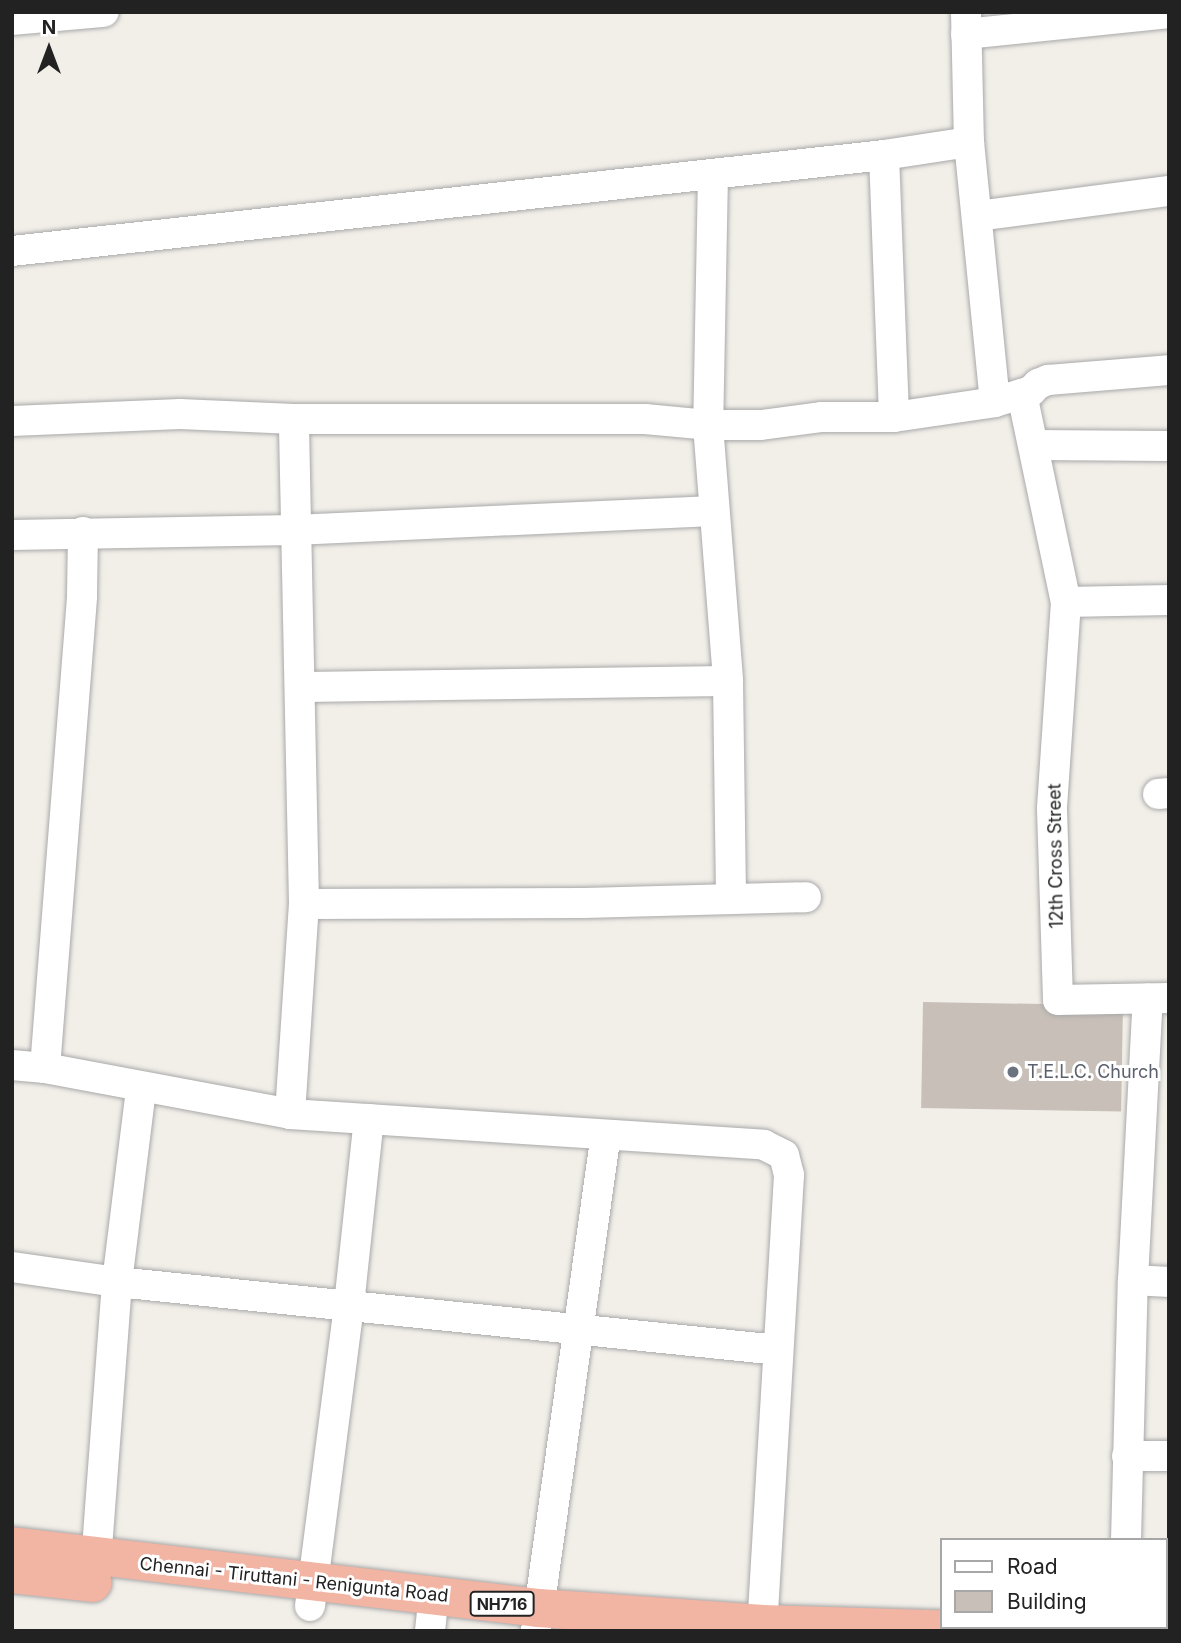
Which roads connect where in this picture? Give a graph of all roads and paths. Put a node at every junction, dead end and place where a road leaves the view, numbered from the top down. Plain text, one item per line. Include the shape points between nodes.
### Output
1 (104, 12) edge
2 (1169, 13) edge
3 (12, 20) edge
4 (966, 23) edge
5 (969, 142) junction
6 (884, 155) junction
7 (713, 174) junction
8 (1169, 191) edge
9 (978, 216) junction
10 (12, 251) edge
11 (1169, 370) edge
12 (1008, 398) junction
13 (894, 417) junction
14 (294, 419) junction
15 (12, 421) edge
16 (708, 425) junction
17 (1035, 445) junction
18 (1169, 446) edge
19 (714, 511) junction
20 (294, 530) junction
21 (83, 532) junction
22 (12, 535) edge
23 (1169, 600) edge
24 (1066, 602) junction
25 (728, 681) junction
26 (302, 687) junction
27 (806, 897) dead end
28 (731, 898) junction
29 (304, 904) junction
30 (1158, 998) edge
31 (12, 1065) edge
32 (45, 1068) junction
33 (141, 1088) junction
34 (290, 1114) junction
35 (369, 1119) junction
36 (607, 1136) junction
37 (12, 1267) edge
38 (1133, 1280) junction
39 (117, 1282) junction
40 (1169, 1282) edge
41 (349, 1305) junction
42 (580, 1331) junction
43 (778, 1350) junction
44 (1127, 1456) junction
45 (1169, 1456) edge
46 (1126, 1538) edge
47 (12, 1546) edge
48 (95, 1570) junction
49 (12, 1574) edge
50 (311, 1593) junction
51 (431, 1615) edge
52 (536, 1623) edge
53 (762, 1627) edge
54 (995, 1631) edge

1 - 3 street
2 - 4 street
4 - 5 street
5 - 6 street
5 - 9 street
6 - 7 street
6 - 13 street
7 - 10 street
7 - 16 street
8 - 9 street
9 - 12 street
11 - 12 street via 1048,380
12 - 13 street
12 - 17 street
13 - 16 street
14 - 15 street via 180,414
14 - 16 street via 645,419
14 - 20 street
16 - 19 street
17 - 18 street
17 - 24 street
19 - 20 street
19 - 25 street
20 - 21 street
20 - 26 street
21 - 22 street
21 - 32 street via 82,596
23 - 24 street
24 - 30 street, 12th Cross Street via 1052,809 1058,1000
25 - 26 street
25 - 28 street
26 - 29 street
27 - 28 street
28 - 29 street
29 - 34 street
30 - 38 street
31 - 32 street
32 - 33 street
33 - 34 street
33 - 39 street
34 - 35 street
35 - 36 street
35 - 41 street
36 - 42 street
36 - 43 street via 764,1145 784,1156 789,1175
37 - 39 street
38 - 40 street
38 - 44 street
39 - 41 street
39 - 48 street
41 - 42 street
41 - 50 street
42 - 43 street
42 - 52 street
43 - 53 street
44 - 45 street
44 - 46 street
47 - 48 highway, Chennai - Tiruttani - Renigunta Road / NH716
48 - 49 highway, Chennai - Tiruttani - Renigunta Road / NH716
48 - 50 highway, Chennai - Tiruttani - Renigunta Road / NH716
50 - 51 highway, Chennai - Tiruttani - Renigunta Road / NH716
51 - 52 highway, Chennai - Tiruttani - Renigunta Road / NH716
52 - 53 highway, Chennai - Tiruttani - Renigunta Road / NH716
53 - 54 highway, Chennai - Tiruttani - Renigunta Road / NH716

